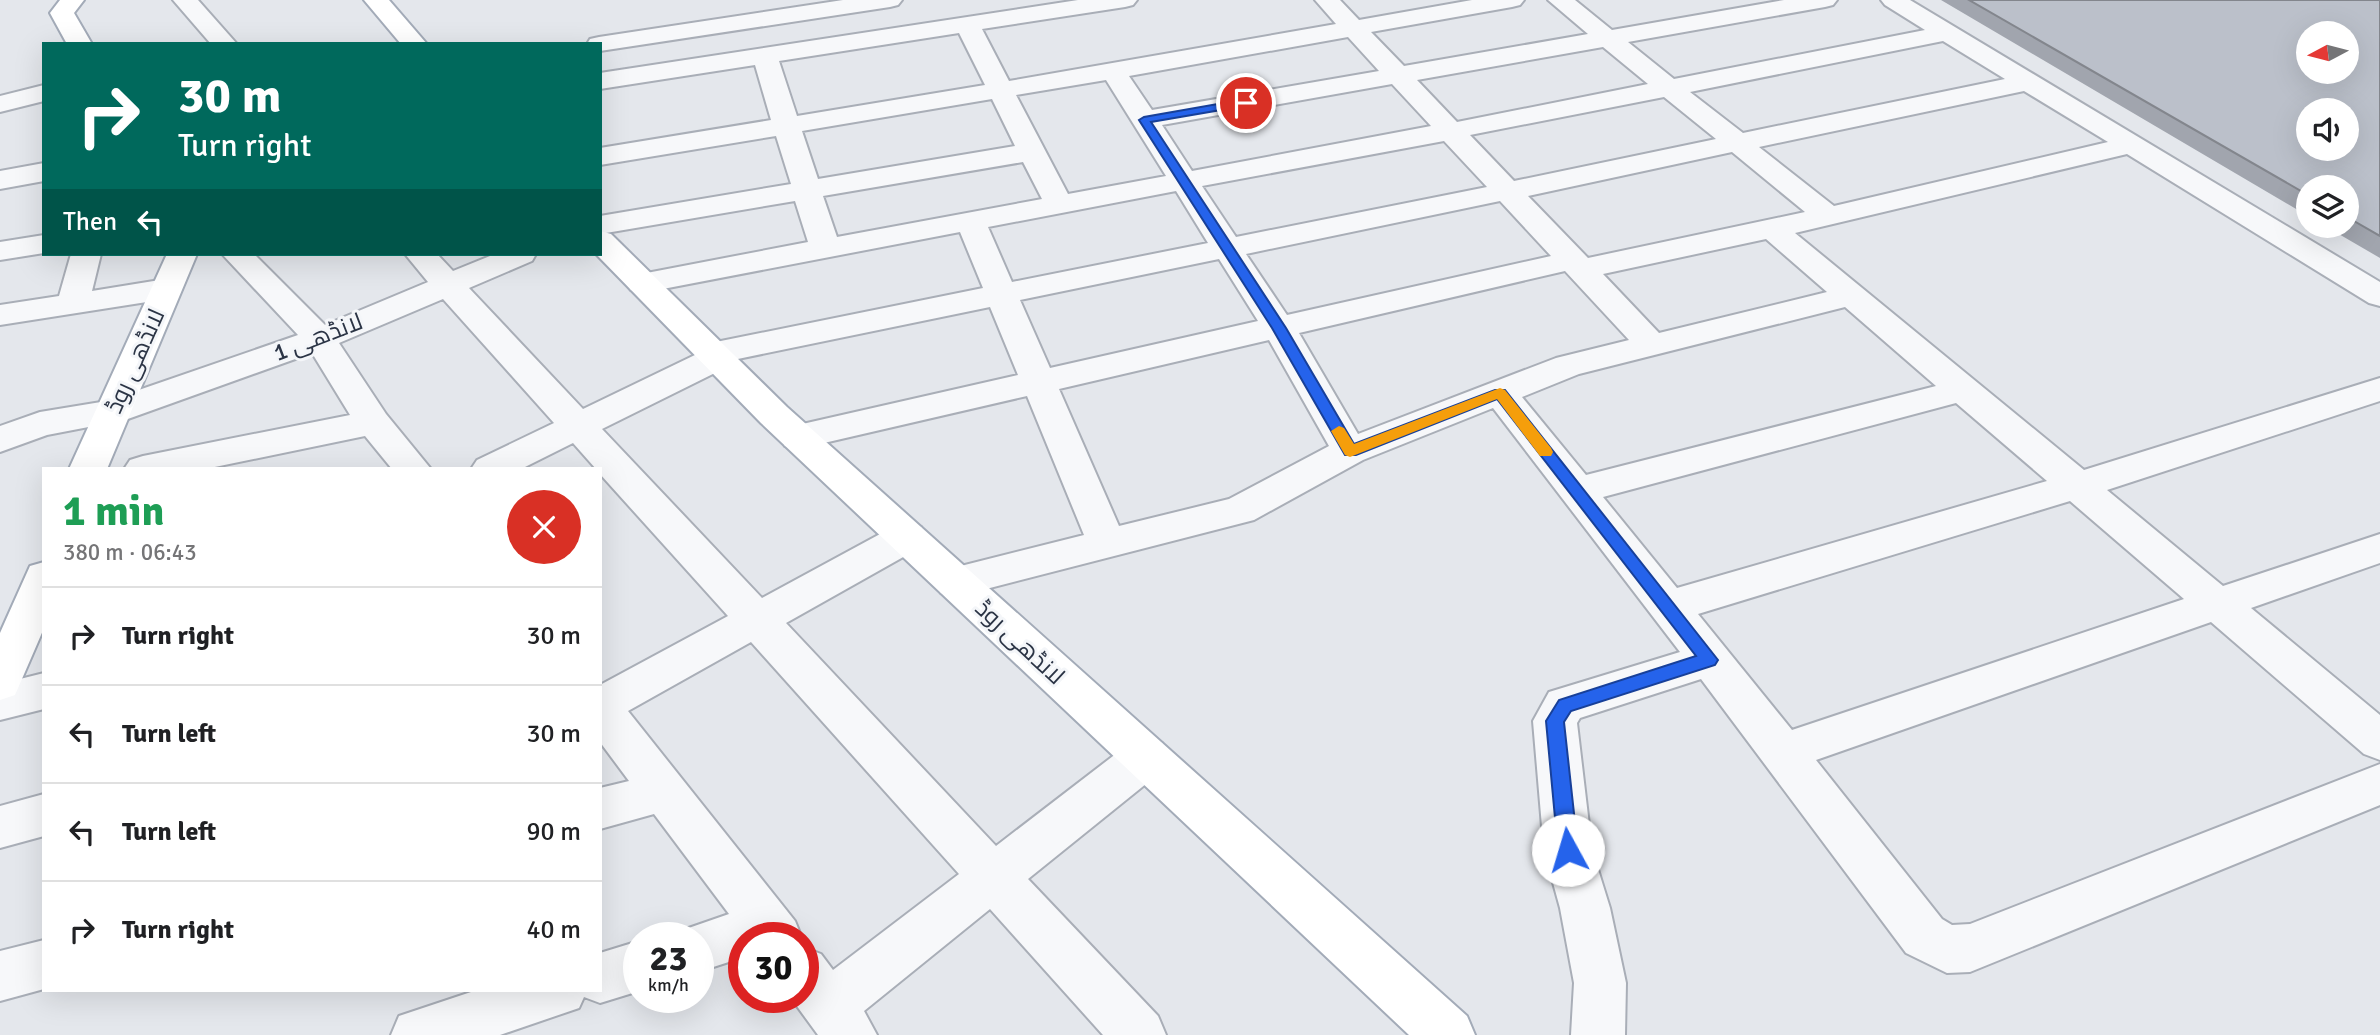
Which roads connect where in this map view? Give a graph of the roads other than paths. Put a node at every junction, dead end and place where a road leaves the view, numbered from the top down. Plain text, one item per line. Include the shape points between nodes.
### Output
1 (72, 0) edge
2 (184, 0) edge
3 (376, 0) edge
4 (890, 0) edge
5 (1125, 0) edge
6 (1327, 0) edge
7 (1512, 0) edge
8 (1560, 0) edge
9 (1825, 0) edge
10 (1893, 0) edge
11 (967, 25) junction
12 (1353, 28) junction
13 (1947, 33) junction
14 (1608, 40) junction
15 (79, 42) edge
16 (223, 42) edge
17 (413, 42) edge
18 (602, 44) edge
19 (765, 56) junction
20 (1113, 71) junction
21 (1399, 77) junction
22 (602, 81) edge
23 (2028, 82) junction
24 (1669, 88) junction
25 (1000, 89) junction
26 (42, 94) edge
27 (0, 104) edge
28 (1144, 120) junction
29 (786, 125) junction
30 (1451, 131) junction
31 (1739, 144) junction
32 (2132, 145) junction
33 (1032, 152) junction
34 (602, 157) edge
35 (42, 158) edge
36 (0, 164) edge
37 (42, 172) edge
38 (0, 180) edge
39 (1183, 180) junction
40 (807, 190) junction
41 (1508, 191) junction
42 (1059, 204) junction
43 (1828, 216) junction
44 (970, 220) junction
45 (602, 225) edge
46 (1772, 229) junction
47 (602, 242) edge
48 (42, 244) edge
49 (825, 248) junction
50 (1227, 248) junction
51 (0, 251) edge
52 (85, 256) edge
53 (181, 256) edge
54 (239, 256) edge
55 (509, 256) edge
56 (1577, 264) junction
57 (434, 268) edge
58 (642, 283) junction
59 (166, 289) junction
60 (1001, 295) junction
61 (1850, 296) junction
62 (2380, 296) edge
63 (73, 303) junction
64 (0, 315) edge
65 (1279, 328) junction
66 (320, 339) junction
67 (1651, 344) junction
68 (715, 355) junction
69 (1038, 382) junction
70 (2380, 389) edge
71 (1964, 390) junction
72 (1500, 393) junction
73 (112, 412) junction
74 (373, 422) junction
75 (579, 426) junction
76 (798, 437) junction
77 (0, 440) edge
78 (1350, 451) junction
79 (89, 467) edge
80 (153, 467) edge
81 (410, 467) edge
82 (494, 467) edge
83 (2077, 486) junction
84 (1576, 491) junction
85 (907, 537) junction
86 (1107, 544) junction
87 (2380, 548) edge
88 (42, 582) edge
89 (955, 582) junction
90 (2216, 604) junction
91 (1667, 607) junction
92 (757, 620) junction
93 (1709, 660) junction
94 (0, 683) edge
95 (42, 692) edge
96 (0, 702) edge
97 (602, 706) edge
98 (602, 710) edge
99 (2380, 741) edge
100 (1783, 752) junction
101 (1146, 757) junction
102 (2380, 784) edge
103 (664, 791) junction
104 (602, 808) edge
105 (42, 816) edge
106 (0, 827) edge
107 (994, 877) junction
108 (765, 922) edge
109 (42, 965) edge
110 (623, 972) edge
111 (0, 976) edge
112 (602, 977) edge
113 (555, 992) edge
114 (828, 1004) edge
115 (418, 1035) edge
116 (1139, 1035) edge
117 (1448, 1035) edge
118 (1598, 1035) edge

1 - 15 main road via 62,13
2 - 16 street
3 - 17 main road
4 - 18 street
5 - 11 street
6 - 12 street
7 - 12 street
8 - 14 street
9 - 14 street
10 - 13 street
11 - 19 street
11 - 25 street
12 - 20 street
12 - 21 street
13 - 23 street
13 - 24 street
14 - 21 street
14 - 24 street
19 - 22 street
19 - 29 street
20 - 25 street
20 - 28 street
21 - 28 street
21 - 30 street
23 - 31 street
23 - 32 street
24 - 30 street
24 - 31 street
25 - 29 street
25 - 33 street
26 - 27 street
28 - 39 street
29 - 34 street
29 - 40 street
30 - 39 street
30 - 41 street
31 - 41 street
31 - 43 street
32 - 43 street
32 - 62 street
33 - 40 street
33 - 42 street
35 - 36 street
37 - 38 street
39 - 42 street
39 - 50 street
40 - 45 street
40 - 49 street
41 - 50 street
41 - 56 street
42 - 44 street
43 - 46 street
44 - 49 street
44 - 60 street
46 - 56 street
46 - 61 street
47 - 58 main road, لانڈھی روڈ
48 - 51 street
49 - 58 street
50 - 60 street
50 - 65 street
52 - 63 street
53 - 59 main road, لانڈھی روڈ
54 - 66 street
55 - 57 street, لانڈھی 1
56 - 65 street
56 - 67 street
57 - 66 street, لانڈھی 1
57 - 75 street
58 - 68 main road, لانڈھی روڈ
59 - 63 street
59 - 73 main road, لانڈھی روڈ
60 - 68 street
60 - 69 street
61 - 67 street
61 - 71 street
63 - 64 street
65 - 69 street
65 - 78 street
66 - 73 street, لانڈھی 1
66 - 74 street
67 - 72 street via 1569,366
68 - 75 street
68 - 76 main road, لانڈھی روڈ
69 - 76 street
69 - 86 street
70 - 83 street
71 - 83 street
71 - 84 street
72 - 78 street
72 - 84 street
73 - 77 street, لانڈھی 1 via 40,424
73 - 79 main road, لانڈھی روڈ
74 - 80 street
74 - 81 street
75 - 82 street
75 - 92 street
76 - 85 main road, لانڈھی روڈ
78 - 86 street via 1240,510
83 - 90 street
83 - 91 street
84 - 91 street
85 - 89 main road, لانڈھی روڈ
85 - 92 street
86 - 89 street
87 - 90 street
88 - 94 main road
89 - 101 main road, لانڈھی روڈ
90 - 99 street
90 - 100 street
91 - 93 street
92 - 97 street
92 - 107 street
93 - 100 street
93 - 118 street via 1565,705 1555,721 1568,850 1600,983
95 - 96 street
98 - 103 street
100 - 102 street via 1924,936 1947,949 1970,948
101 - 107 street
101 - 117 main road, لانڈھی روڈ
103 - 104 street
103 - 108 street
105 - 106 street
107 - 114 street
107 - 116 street
109 - 111 street
110 - 112 street
113 - 115 street

